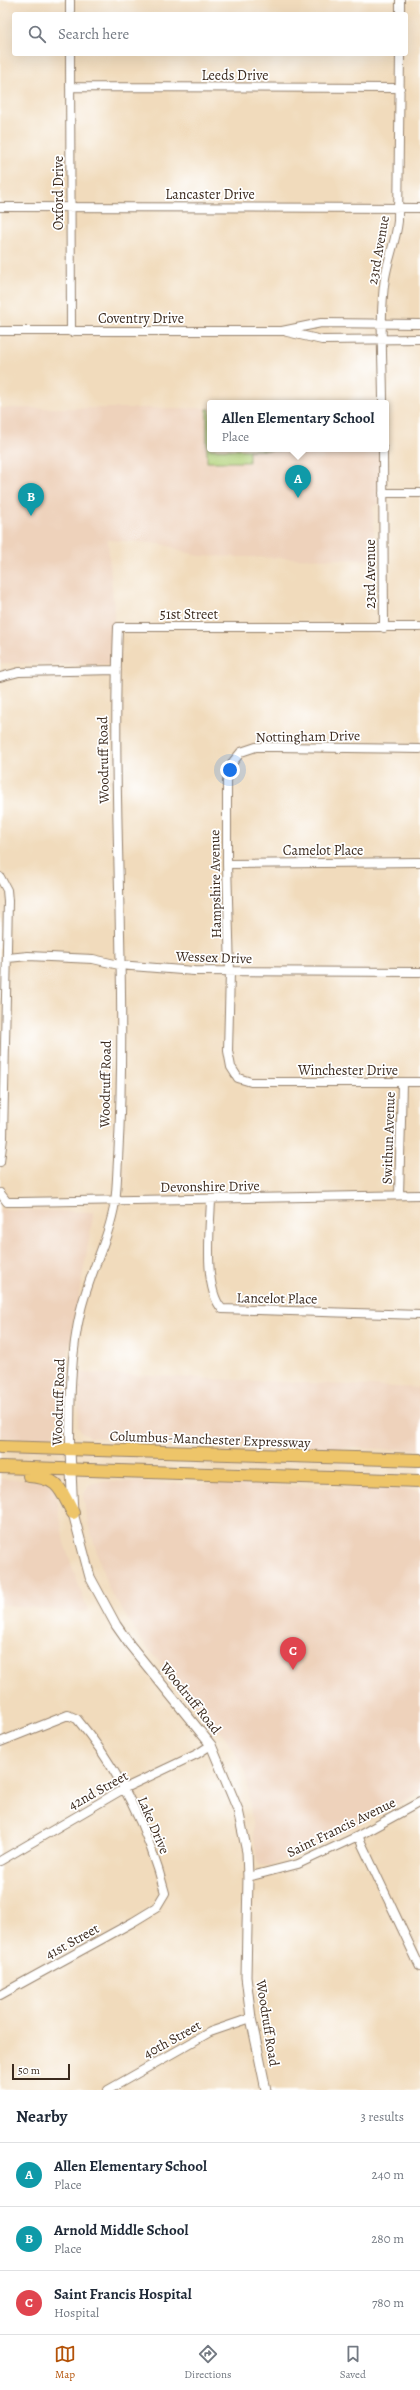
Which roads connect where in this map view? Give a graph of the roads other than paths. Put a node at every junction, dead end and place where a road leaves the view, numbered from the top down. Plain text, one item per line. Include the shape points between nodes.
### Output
1 (70, 0) edge
2 (400, 0) edge
3 (70, 12) edge
4 (400, 12) edge
5 (70, 56) edge
6 (400, 56) edge
7 (70, 87) junction
8 (400, 88) junction
9 (71, 206) junction
10 (0, 207) edge
11 (398, 208) junction
12 (420, 208) edge
13 (383, 324) junction
14 (420, 324) edge
15 (0, 331) edge
16 (282, 331) junction
17 (71, 332) junction
18 (383, 339) junction
19 (420, 339) edge
20 (383, 400) edge
21 (383, 452) edge
22 (383, 493) junction
23 (420, 493) edge
24 (420, 627) edge
25 (384, 628) junction
26 (117, 670) junction
27 (0, 677) edge
28 (420, 749) edge
29 (228, 793) joint
30 (420, 862) edge
31 (227, 864) junction
32 (1, 878) edge
33 (8, 958) junction
34 (119, 965) junction
35 (230, 972) junction
36 (420, 972) edge
37 (275, 1082) joint
38 (420, 1082) edge
39 (402, 1083) junction
40 (0, 1162) edge
41 (1, 1195) edge
42 (399, 1195) junction
43 (420, 1195) edge
44 (212, 1200) junction
45 (115, 1201) junction
46 (420, 1315) edge
47 (0, 1447) edge
48 (70, 1450) junction
49 (381, 1459) junction
50 (420, 1460) edge
51 (0, 1468) edge
52 (71, 1470) junction
53 (302, 1478) junction
54 (420, 1481) edge
55 (73, 1513) junction
56 (0, 1742) edge
57 (210, 1745) junction
58 (125, 1788) junction
59 (420, 1802) edge
60 (358, 1836) junction
61 (0, 1861) edge
62 (248, 1877) junction
63 (156, 1908) joint
64 (420, 1967) edge
65 (0, 1995) edge
66 (251, 2018) junction
67 (108, 2090) edge
68 (266, 2090) edge

1 - 3 street
2 - 4 street
5 - 7 street, Oxford Drive
6 - 8 street, 23rd Avenue
7 - 8 street, Leeds Drive
7 - 9 street, Oxford Drive
8 - 11 street, 23rd Avenue
9 - 10 street, Lancaster Drive
9 - 11 street, Lancaster Drive
9 - 17 street, Oxford Drive
11 - 12 street, Lancaster Drive
11 - 13 street, 23rd Avenue via 396,239 385,278
13 - 14 street, Coventry Drive
13 - 16 street, Coventry Drive via 321,323
13 - 18 street, 23rd Avenue
15 - 17 street, Coventry Drive
16 - 17 street, Coventry Drive
16 - 18 street, Coventry Drive via 322,340
18 - 19 street, Coventry Drive
18 - 20 street, 23rd Avenue
21 - 22 street, 23rd Avenue
22 - 23 street
22 - 25 street, 23rd Avenue
24 - 25 street, 51st Street
25 - 26 street, 51st Street via 118,627
26 - 27 street via 19,672
26 - 34 street, Woodruff Road
28 - 29 street, Nottingham Drive via 256,747 241,752 232,763
29 - 31 street, Hampshire Avenue
30 - 31 street, Camelot Place
31 - 35 street, Hampshire Avenue
32 - 33 street via 7,890 8,901
33 - 34 street, Wessex Drive via 59,957
33 - 40 street via 3,1138
34 - 35 street, Wessex Drive
34 - 45 street, Woodruff Road via 118,1158
35 - 36 street, Wessex Drive
35 - 37 street, Hampshire Avenue via 228,1051 231,1067 238,1078 251,1082
37 - 39 street, Winchester Drive
38 - 39 street, Winchester Drive
39 - 42 street, Swithun Avenue
41 - 45 street, Devonshire Drive via 7,1202
42 - 43 street, Devonshire Drive
42 - 44 street, Devonshire Drive
44 - 45 street, Devonshire Drive
44 - 46 street, Lancelot Place via 212,1291 215,1302 222,1310
45 - 48 street, Woodruff Road via 107,1233 87,1286 76,1333 70,1387
47 - 48 main road, Columbus-Manchester Expressway
48 - 49 main road, Columbus-Manchester Expressway
48 - 52 street, Woodruff Road
49 - 50 main road, Columbus-Manchester Expressway
49 - 53 main road via 367,1464 311,1465
51 - 52 main road
51 - 55 main road via 10,1475 53,1480
52 - 53 main road
52 - 55 street, Woodruff Road
53 - 54 main road
55 - 57 street, Woodruff Road via 90,1577 116,1625
56 - 58 street, Lake Drive via 68,1715 77,1719 90,1735
57 - 58 street, 42nd Street via 197,1754
57 - 62 street, Woodruff Road via 238,1810 247,1852
58 - 61 street, 42nd Street
58 - 63 street, Lake Drive via 159,1869 165,1893
59 - 60 street, Saint Francis Avenue
60 - 62 street, Saint Francis Avenue via 298,1864
60 - 64 street
62 - 66 street, Woodruff Road via 246,1952
63 - 65 street, 41st Street
66 - 67 street, 40th Street via 210,2032
66 - 68 street, Woodruff Road

